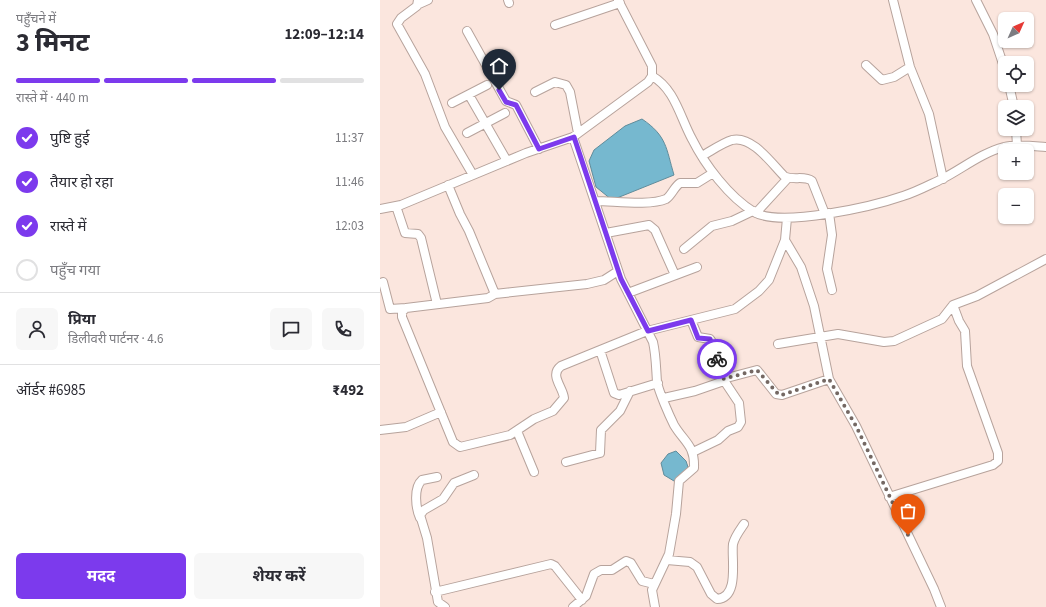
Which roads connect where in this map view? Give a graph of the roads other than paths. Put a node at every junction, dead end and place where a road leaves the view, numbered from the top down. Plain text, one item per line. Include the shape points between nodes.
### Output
1 (428, 0) edge
2 (893, 0) edge
3 (976, 0) edge
4 (418, 2) edge
5 (619, 2) edge
6 (555, 25) dead end
7 (467, 30) dead end
8 (1001, 56) edge
9 (866, 65) dead end
10 (910, 67) junction
11 (652, 76) junction
12 (487, 85) dead end
13 (535, 92) dead end
14 (469, 95) junction
15 (452, 103) dead end
16 (504, 113) dead end
17 (485, 124) junction
18 (467, 133) dead end
19 (576, 135) junction
20 (1034, 147) edge
21 (1046, 147) edge
22 (539, 149) junction
23 (998, 149) edge
24 (702, 156) junction
25 (507, 161) junction
26 (713, 173) junction
27 (473, 175) junction
28 (788, 178) junction
29 (943, 179) junction
30 (448, 186) junction
31 (596, 201) junction
32 (396, 206) junction
33 (380, 209) edge
34 (754, 212) junction
35 (827, 214) junction
36 (787, 218) junction
37 (606, 233) junction
38 (785, 240) junction
39 (684, 249) dead end
40 (1046, 259) edge
41 (697, 266) dead end
42 (618, 271) junction
43 (675, 275) junction
44 (383, 282) dead end
45 (832, 290) dead end
46 (628, 293) junction
47 (495, 294) junction
48 (437, 304) junction
49 (953, 305) junction
50 (406, 308) junction
51 (691, 320) junction
52 (648, 331) junction
53 (820, 337) junction
54 (778, 344) dead end
55 (600, 350) junction
56 (829, 379) junction
57 (724, 380) junction
58 (658, 383) junction
59 (630, 391) junction
60 (664, 398) junction
61 (440, 412) junction
62 (380, 430) edge
63 (518, 431) junction
64 (693, 452) junction
65 (566, 462) dead end
66 (534, 472) dead end
67 (474, 475) dead end
68 (437, 477) dead end
69 (889, 497) junction
70 (420, 518) junction
71 (744, 524) dead end
72 (671, 561) junction
73 (654, 584) junction
74 (435, 592) junction
75 (582, 600) junction
76 (941, 606) edge
77 (445, 607) edge
78 (573, 607) edge
79 (655, 607) edge

1 - 4 street
2 - 10 street
3 - 8 street via 994,34
4 - 27 street via 397,24 427,78 445,127
5 - 6 street
5 - 11 street via 652,66
7 - 22 street via 506,102 516,105
9 - 10 street via 882,80 894,77
10 - 29 street via 929,114
11 - 19 street via 648,82
11 - 24 street via 670,91
12 - 14 street
13 - 19 street via 555,82 566,85 570,92
14 - 15 street
14 - 17 street
16 - 17 street
17 - 18 street
17 - 25 street
19 - 22 street
19 - 31 street
20 - 21 street
22 - 25 street
23 - 29 street
24 - 26 street
24 - 28 street via 725,143 741,139 750,143
25 - 27 street
26 - 31 street via 697,183 680,183 670,196 659,201
26 - 34 street
27 - 30 street
28 - 34 street
28 - 35 street via 806,178 812,181
29 - 35 street via 904,196
30 - 32 street
30 - 47 street
31 - 37 street
32 - 33 street
32 - 48 street via 405,233 418,234 421,238
34 - 36 street
34 - 39 street via 712,226
35 - 36 street
35 - 45 street via 832,235 827,269
36 - 38 street
37 - 42 street
37 - 43 street via 649,225 655,230
38 - 51 street via 774,271 759,291 735,309
38 - 53 street via 804,274
40 - 49 street via 977,296
41 - 43 street
42 - 46 street
42 - 47 street via 604,280 593,283
43 - 46 street
44 - 50 street via 390,309
46 - 52 street
47 - 48 street via 488,298
48 - 50 street
49 - 53 street via 942,318 887,342 843,335
49 - 69 street via 966,333 967,366 998,453 998,461 993,465
50 - 61 street via 402,312 402,317
51 - 52 street
51 - 57 street via 698,338 710,339 712,342
52 - 55 street
52 - 58 street via 656,352
53 - 54 street
53 - 56 street
55 - 59 street via 612,391 617,394
55 - 63 street via 557,369 555,376 564,394 562,401 553,412 534,419
56 - 57 street via 782,395 776,394 757,370
56 - 69 street via 856,426
57 - 60 street via 695,391
57 - 64 street via 739,403 740,425 718,440
58 - 59 street
58 - 60 street
59 - 65 street via 620,411 601,430 600,453
60 - 64 street via 673,422
61 - 62 street via 406,427
61 - 63 street via 453,442 460,447
63 - 66 street
64 - 72 street via 694,468 679,481
67 - 70 street via 454,484 443,499 422,512
68 - 70 street via 422,480 418,485 417,507
69 - 76 street
70 - 74 street via 427,538
71 - 72 street via 735,538 734,575 725,597 714,598 694,564
72 - 73 street
73 - 75 street via 642,581 631,563 626,561 612,570 601,570 594,574 588,592
73 - 79 street via 652,597
74 - 75 street via 551,564
74 - 77 street via 439,604
75 - 78 street

